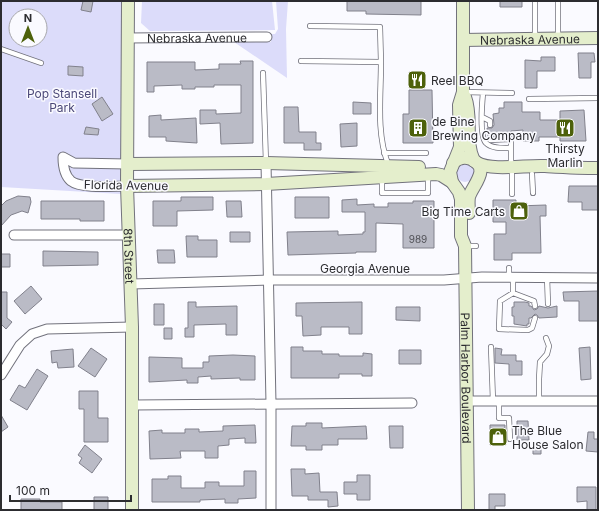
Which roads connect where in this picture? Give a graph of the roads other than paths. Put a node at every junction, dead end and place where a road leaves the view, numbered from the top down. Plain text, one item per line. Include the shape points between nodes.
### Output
1 (128, 1) edge
2 (462, 1) edge
3 (535, 1) edge
4 (558, 1) edge
5 (310, 26) dead end
6 (267, 37) dead end
7 (127, 38) junction
8 (558, 38) junction
9 (598, 38) edge
10 (535, 39) junction
11 (463, 40) junction
12 (1, 49) edge
13 (301, 61) dead end
14 (381, 62) junction
15 (41, 63) dead end
16 (263, 73) dead end
17 (463, 92) junction
18 (483, 93) junction
19 (512, 93) dead end
20 (598, 98) edge
21 (529, 99) dead end
22 (482, 117) junction
23 (490, 125) dead end
24 (482, 128) junction
25 (468, 129) junction
26 (490, 145) junction
27 (511, 148) junction
28 (384, 153) junction
29 (426, 153) dead end
30 (475, 162) junction
31 (266, 163) junction
32 (128, 164) junction
33 (452, 164) junction
34 (389, 166) junction
35 (566, 168) junction
36 (598, 168) edge
37 (511, 170) junction
38 (428, 174) junction
39 (532, 174) junction
40 (382, 177) junction
41 (453, 183) junction
42 (478, 183) junction
43 (266, 184) junction
44 (127, 186) junction
45 (533, 193) dead end
46 (512, 194) dead end
47 (14, 235) dead end
48 (128, 235) junction
49 (471, 246) junction
50 (510, 274) junction
51 (466, 277) junction
52 (547, 277) junction
53 (598, 278) edge
54 (270, 280) junction
55 (131, 284) junction
56 (513, 293) junction
57 (548, 304) dead end
58 (535, 306) dead end
59 (534, 318) dead end
60 (132, 327) junction
61 (546, 338) dead end
62 (491, 346) dead end
63 (1, 375) edge
64 (466, 401) junction
65 (496, 401) junction
66 (539, 401) junction
67 (598, 401) edge
68 (271, 403) junction
69 (412, 403) dead end
70 (133, 405) junction
71 (510, 440) dead end
72 (132, 510) edge
73 (271, 510) edge
74 (468, 510) edge

1 - 7 street, 8th Street
2 - 11 street
3 - 10 lane
4 - 8 lane
5 - 14 lane via 380,27
6 - 7 street, Nebraska Avenue
7 - 32 street, 8th Street
8 - 9 street, Nebraska Avenue
8 - 10 street, Nebraska Avenue
10 - 11 street, Nebraska Avenue
11 - 17 street
12 - 15 lane
13 - 14 lane
14 - 28 lane via 381,134
16 - 31 lane
17 - 18 lane
17 - 25 street via 468,104
17 - 33 street via 460,104 460,147
18 - 19 lane
18 - 22 lane
20 - 21 lane
22 - 23 lane via 490,121
22 - 24 lane
24 - 25 lane
24 - 26 lane via 482,136
25 - 30 street via 469,148
26 - 27 lane
26 - 27 lane via 490,138 511,139
27 - 37 lane
28 - 29 lane
28 - 34 lane
30 - 33 street via 465,157
30 - 37 street via 488,167
30 - 42 street via 480,170
31 - 32 street, Florida Avenue
31 - 34 street, Florida Avenue
31 - 43 street
32 - 44 street, 8th Street
32 - 44 street, Florida Avenue via 74,163 63,157 63,168 70,180 81,185
33 - 34 street, Florida Avenue via 444,168
33 - 41 street via 450,172
35 - 36 street
35 - 37 street via 545,166
35 - 39 street
37 - 39 street
37 - 42 street via 488,176
37 - 46 lane
38 - 40 street, Florida Avenue
38 - 40 lane via 428,193 382,193
38 - 41 street, Florida Avenue via 441,175
39 - 45 lane
40 - 43 street, Florida Avenue
41 - 42 street via 465,189
41 - 49 street, Palm Harbor Boulevard via 461,199 461,236
42 - 49 street, Palm Harbor Boulevard via 469,198
43 - 44 street, Florida Avenue
43 - 54 street
44 - 48 street, 8th Street
47 - 48 street
48 - 55 street, 8th Street
49 - 51 street, Palm Harbor Boulevard
50 - 51 street, Georgia Avenue
50 - 52 street, Georgia Avenue
50 - 56 lane
51 - 54 street, Georgia Avenue via 444,280
51 - 64 street, Palm Harbor Boulevard
52 - 53 street, Georgia Avenue
52 - 57 lane
54 - 55 street, Georgia Avenue
54 - 68 street
55 - 60 street, 8th Street
56 - 58 lane via 534,301
56 - 59 lane via 500,301 499,329 528,330 532,328
60 - 63 street via 47,329 32,334 20,345
60 - 70 street, 8th Street
61 - 66 lane via 549,346 547,354 540,362
62 - 65 lane
64 - 65 street
64 - 74 street, Palm Harbor Boulevard
65 - 66 street
65 - 71 lane via 499,418 509,418
66 - 67 street
68 - 69 street
68 - 70 street
68 - 73 street
70 - 72 street, 8th Street

